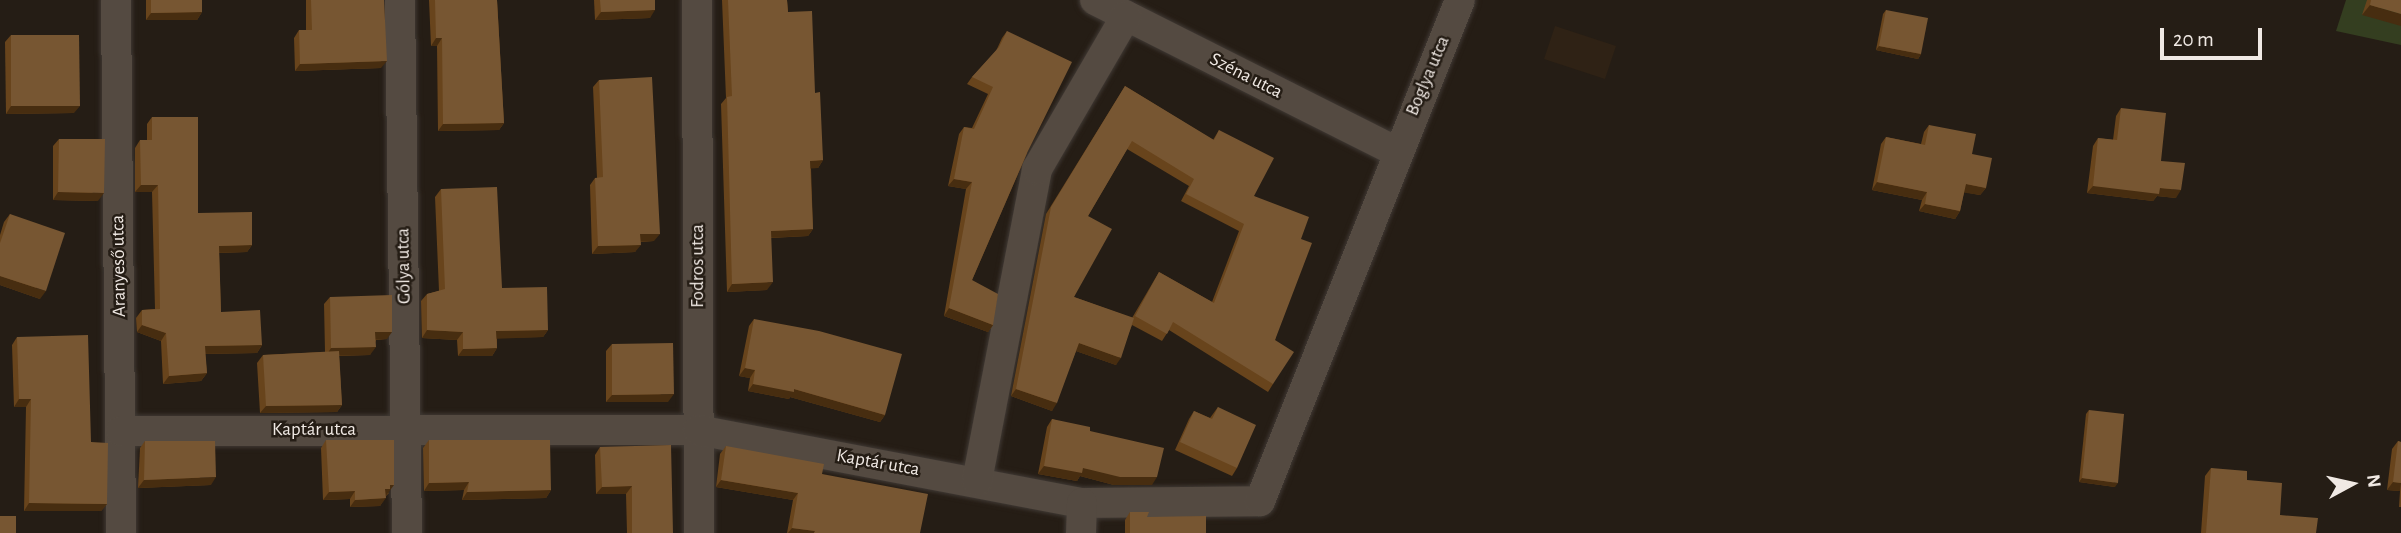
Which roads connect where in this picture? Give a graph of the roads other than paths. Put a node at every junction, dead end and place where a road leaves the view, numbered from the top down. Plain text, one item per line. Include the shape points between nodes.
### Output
1 (116, 0) edge
2 (400, 0) edge
3 (697, 0) edge
4 (1095, 0) edge
5 (1460, 0) edge
6 (1126, 16) junction
7 (1397, 152) junction
8 (406, 430) junction
9 (698, 430) junction
10 (121, 431) junction
11 (977, 481) junction
12 (1082, 503) junction
13 (121, 533) edge
14 (407, 533) edge
15 (699, 533) edge
16 (1081, 533) edge

1 - 10 street, Aranyeső utca
2 - 8 street, Gólya utca
3 - 9 street, Fodros utca
4 - 6 street, Széna utca
5 - 7 street, Boglya utca
6 - 7 street, Széna utca
6 - 11 street via 1037,169
7 - 12 street, Kaptár utca via 1260,501
8 - 9 street, Kaptár utca
8 - 10 street, Kaptár utca
8 - 14 street, Gólya utca
9 - 11 street, Kaptár utca
9 - 15 street, Fodros utca
10 - 13 street, Aranyeső utca
11 - 12 street, Kaptár utca
12 - 16 street

